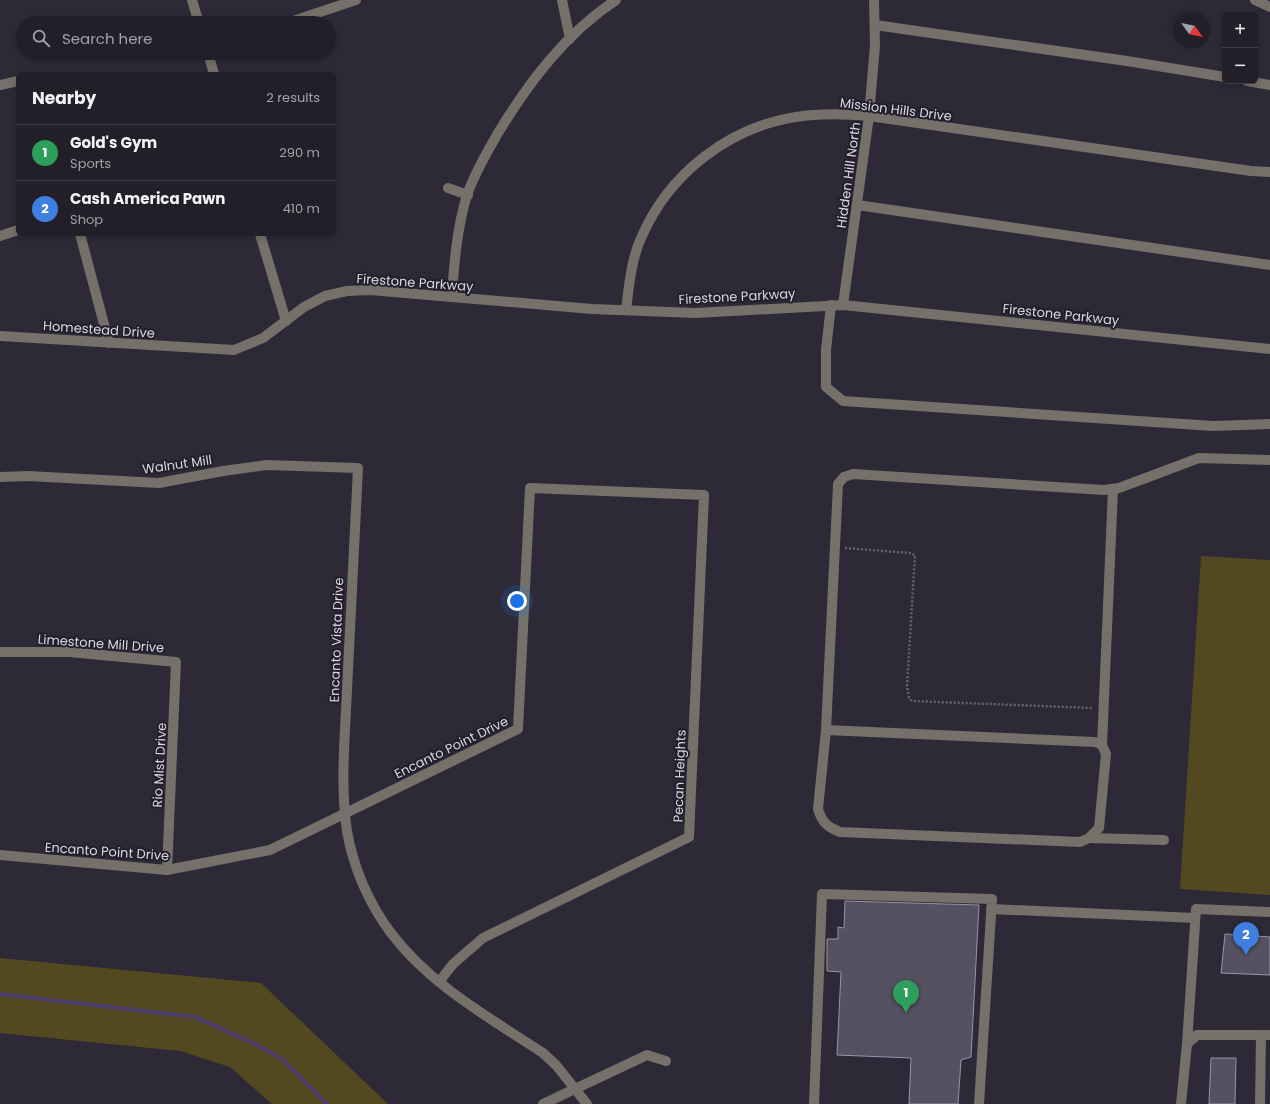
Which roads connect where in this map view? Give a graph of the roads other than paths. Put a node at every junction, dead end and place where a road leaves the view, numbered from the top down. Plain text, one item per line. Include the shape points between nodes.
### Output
1 (192, 0) edge
2 (356, 0) edge
3 (562, 0) edge
4 (616, 0) edge
5 (874, 0) edge
6 (1254, 0) edge
7 (1270, 7) edge
8 (197, 16) edge
9 (308, 16) edge
10 (875, 25) junction
11 (570, 39) junction
12 (210, 60) edge
13 (213, 72) edge
14 (1222, 77) edge
15 (16, 81) edge
16 (1258, 83) edge
17 (0, 85) edge
18 (1270, 85) edge
19 (869, 116) junction
20 (1270, 172) edge
21 (448, 188) dead end
22 (468, 194) junction
23 (857, 204) junction
24 (16, 231) edge
25 (0, 236) edge
26 (81, 236) edge
27 (261, 236) edge
28 (1270, 265) edge
29 (452, 297) junction
30 (843, 305) junction
31 (831, 306) junction
32 (626, 310) junction
33 (286, 321) junction
34 (0, 336) edge
35 (109, 343) junction
36 (196, 348) joint
37 (1270, 349) edge
38 (1270, 424) edge
39 (1270, 460) edge
40 (358, 468) joint
41 (0, 477) edge
42 (1113, 489) junction
43 (704, 495) joint
44 (0, 652) edge
45 (176, 662) joint
46 (826, 730) junction
47 (1102, 745) junction
48 (345, 812) junction
49 (1089, 838) junction
50 (1164, 840) dead end
51 (0, 855) edge
52 (167, 870) junction
53 (991, 909) junction
54 (1270, 912) edge
55 (1196, 918) junction
56 (439, 982) junction
57 (1265, 1035) edge
58 (1187, 1044) junction
59 (666, 1061) dead end
60 (575, 1088) junction
61 (543, 1104) edge
62 (587, 1104) edge
63 (814, 1104) edge
64 (979, 1104) edge
65 (1181, 1104) edge
66 (1260, 1104) edge

1 - 8 street
2 - 9 street
3 - 11 street
4 - 11 street
5 - 10 street, Hidden Hill North
6 - 7 street
10 - 14 street
10 - 19 street, Hidden Hill North
11 - 22 street via 526,88 487,152
12 - 13 street
15 - 17 street
16 - 18 street
19 - 20 street, Mission Hills Drive
19 - 23 street, Hidden Hill North
19 - 32 street, Mission Hills Drive via 817,115 776,121 737,136 702,159 672,188 644,231 636,254
21 - 22 street
22 - 29 street via 458,240
23 - 28 street
23 - 30 street, Hidden Hill North
24 - 25 street
26 - 35 street
27 - 33 street
29 - 32 street, Firestone Parkway
29 - 33 street, Firestone Parkway via 370,290 347,291 325,296 304,306
30 - 31 street, Firestone Parkway
30 - 37 street, Firestone Parkway
31 - 32 street, Firestone Parkway via 696,313
31 - 38 street via 826,350 826,387 843,401 1213,426
33 - 36 street, Firestone Parkway via 263,338 234,350
34 - 35 street, Homestead Drive
35 - 36 street, Homestead Drive
39 - 42 street via 1199,458
40 - 41 street, Walnut Mill via 267,465 159,483 28,476
40 - 48 street, Encanto Vista Drive via 344,772
42 - 46 street via 852,474 844,477 838,484
42 - 47 street
43 - 48 street, Encanto Point Drive via 530,488 518,729
43 - 56 street, Pecan Heights via 689,837 483,938 453,964
44 - 45 street, Limestone Mill Drive via 69,652
45 - 52 street, Rio Mist Drive
46 - 47 street via 1095,742
46 - 49 street via 818,808 828,828 840,832 1065,842 1080,842
47 - 49 street via 1106,754 1099,828
48 - 52 street, Encanto Point Drive via 270,850
48 - 56 street via 356,867 379,916 403,947
49 - 50 street
51 - 52 street, Encanto Point Drive
53 - 55 street
53 - 63 street via 992,899 822,894
53 - 64 street
54 - 55 street via 1196,909
55 - 58 street
56 - 60 street via 543,1053
57 - 58 street via 1197,1035
57 - 66 street
58 - 65 street
59 - 60 street via 647,1055
60 - 61 street
60 - 62 street

